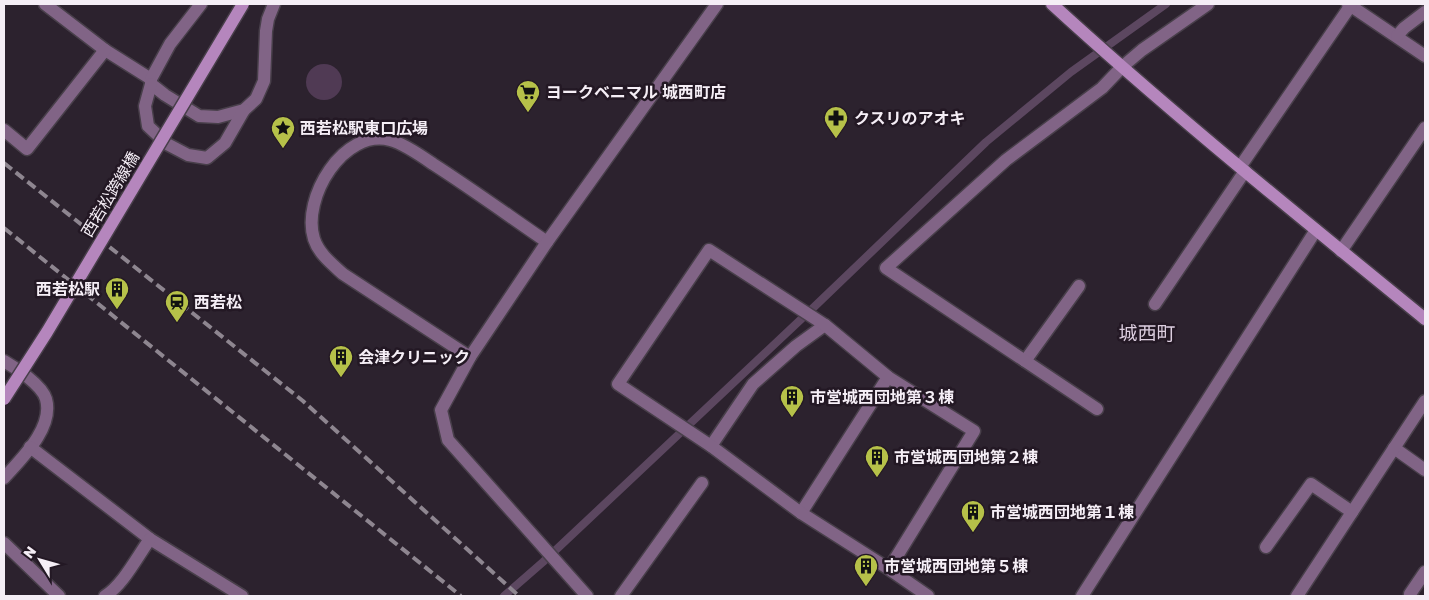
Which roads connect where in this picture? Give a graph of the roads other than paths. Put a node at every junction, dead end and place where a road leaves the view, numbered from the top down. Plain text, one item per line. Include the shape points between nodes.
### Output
1 (45, 4) edge
2 (201, 4) edge
3 (243, 4) edge
4 (274, 4) edge
5 (717, 4) edge
6 (1054, 4) edge
7 (1208, 4) edge
8 (1350, 4) edge
9 (1425, 12) edge
10 (1397, 36) junction
11 (105, 50) junction
12 (1425, 56) edge
13 (1122, 67) junction
14 (151, 82) junction
15 (244, 110) junction
16 (1425, 128) edge
17 (4, 130) edge
18 (1243, 169) junction
19 (1316, 230) junction
20 (547, 242) junction
21 (1341, 251) junction
22 (1079, 286) dead end
23 (1155, 304) dead end
24 (1425, 319) edge
25 (825, 326) junction
26 (470, 357) junction
27 (4, 361) edge
28 (1025, 361) junction
29 (888, 377) junction
30 (4, 399) edge
31 (1425, 401) edge
32 (1096, 409) dead end
33 (711, 446) junction
34 (30, 447) junction
35 (1394, 448) junction
36 (1425, 470) edge
37 (4, 478) edge
38 (702, 483) dead end
39 (800, 512) junction
40 (1352, 512) junction
41 (150, 539) junction
42 (4, 544) edge
43 (1266, 546) dead end
44 (889, 569) junction
45 (1425, 572) edge
46 (1410, 594) dead end
47 (59, 596) edge
48 (105, 596) edge
49 (242, 596) edge
50 (587, 596) edge
51 (622, 596) edge
52 (928, 596) edge
53 (1082, 596) edge
54 (1297, 596) edge

1 - 11 street
2 - 14 street via 170,44
3 - 30 street, 西若松跨線橋, bridge
4 - 15 street via 266,31 264,81 256,100
5 - 20 street
6 - 13 street
7 - 13 street
8 - 10 street
8 - 18 street
9 - 10 street
10 - 12 street
11 - 14 street
11 - 17 street via 27,149
13 - 18 street
13 - 28 street via 1102,88 1006,160 886,268
14 - 15 street via 165,95 199,116 218,117
14 - 15 street via 145,106 148,126 167,144 188,155 207,158 225,143
16 - 21 street
18 - 19 street
18 - 23 street
19 - 21 street
19 - 53 street
20 - 26 street
20 - 26 street via 443,170 391,140 370,139 348,151 323,180 312,218 314,239 325,258 343,274
21 - 24 street
22 - 28 street
25 - 29 street
25 - 33 street via 796,346 753,384
25 - 33 street via 709,250 618,384
26 - 50 street via 441,410 448,440
27 - 34 street via 26,376 46,398 44,426
28 - 32 street
29 - 39 street
29 - 44 street via 974,431
31 - 35 street
33 - 39 street
34 - 37 street
34 - 41 street
35 - 36 street
35 - 40 street
38 - 51 street
39 - 44 street
40 - 43 street via 1311,484
40 - 54 street
41 - 48 street
41 - 49 street
42 - 47 street
44 - 52 street
45 - 46 street

